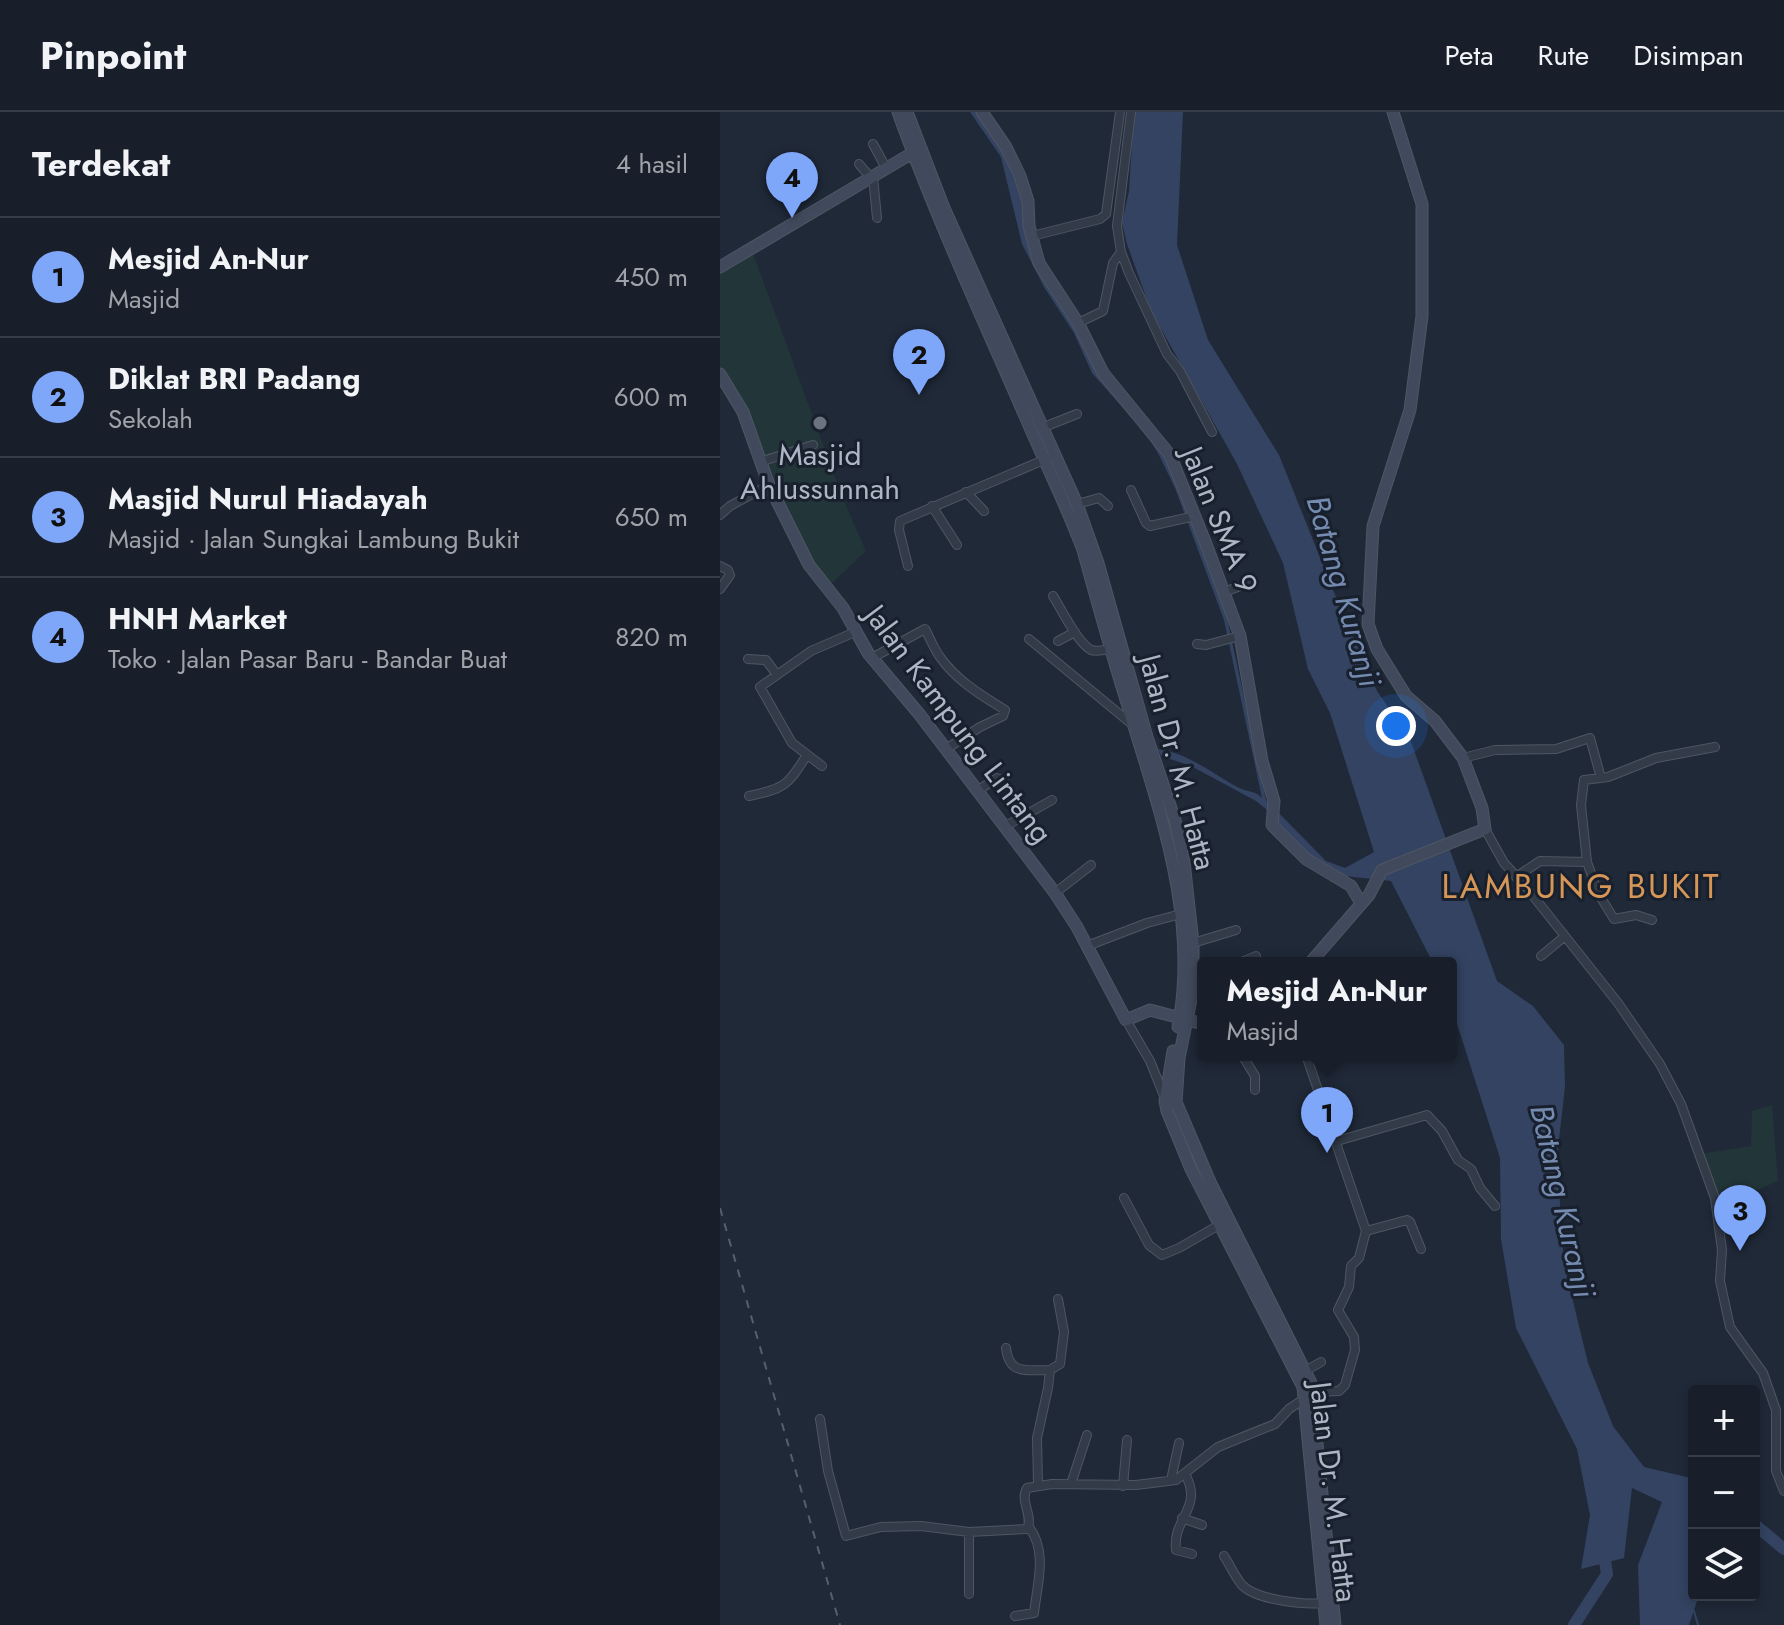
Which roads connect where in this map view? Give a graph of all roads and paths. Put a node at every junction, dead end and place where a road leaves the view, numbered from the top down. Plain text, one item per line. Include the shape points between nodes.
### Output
1 (898, 112) edge
2 (907, 112) edge
3 (982, 112) edge
4 (1120, 112) edge
5 (1131, 112) edge
6 (1393, 112) edge
7 (873, 144) dead end
8 (914, 152) junction
9 (859, 164) dead end
10 (886, 168) junction
11 (872, 178) junction
12 (877, 218) dead end
13 (1032, 236) junction
14 (956, 245) junction
15 (1121, 252) junction
16 (720, 267) edge
17 (1078, 323) junction
18 (720, 374) edge
19 (1077, 414) dead end
20 (1044, 427) junction
21 (1212, 432) dead end
22 (813, 445) dead end
23 (1046, 459) junction
24 (760, 462) junction
25 (769, 485) junction
26 (1131, 490) dead end
27 (966, 492) junction
28 (1072, 501) junction
29 (932, 506) junction
30 (1108, 506) dead end
31 (984, 511) dead end
32 (720, 515) edge
33 (1191, 518) junction
34 (957, 545) dead end
35 (720, 566) edge
36 (908, 566) dead end
37 (1254, 581) dead end
38 (720, 589) edge
39 (1224, 592) junction
40 (1053, 596) dead end
41 (855, 632) junction
42 (1075, 632) junction
43 (1232, 638) junction
44 (1029, 639) dead end
45 (1058, 641) dead end
46 (1197, 644) dead end
47 (1111, 649) junction
48 (872, 658) junction
49 (748, 659) dead end
50 (777, 675) junction
51 (1134, 717) junction
52 (1715, 747) dead end
53 (946, 749) junction
54 (806, 756) junction
55 (1463, 758) junction
56 (822, 766) dead end
57 (1601, 778) junction
58 (1004, 781) dead end
59 (977, 791) junction
60 (749, 796) dead end
61 (1052, 800) dead end
62 (1004, 827) junction
63 (1485, 829) junction
64 (1587, 862) junction
65 (1091, 865) dead end
66 (1516, 877) junction
67 (1055, 893) junction
68 (1361, 903) junction
69 (1181, 914) junction
70 (1652, 920) dead end
71 (1236, 930) dead end
72 (1564, 937) junction
73 (1193, 943) junction
74 (1087, 946) junction
75 (1541, 956) dead end
76 (1315, 957) edge
77 (1197, 969) edge
78 (1197, 979) edge
79 (1184, 1019) junction
80 (1126, 1020) junction
81 (1197, 1022) edge
82 (1246, 1061) edge
83 (1308, 1061) edge
84 (1255, 1090) dead end
85 (1170, 1101) junction
86 (1337, 1141) junction
87 (1124, 1198) dead end
88 (1495, 1206) dead end
89 (1219, 1225) junction
90 (1366, 1231) junction
91 (1237, 1247) junction
92 (1421, 1249) dead end
93 (1058, 1299) dead end
94 (1006, 1348) dead end
95 (1321, 1362) dead end
96 (1050, 1370) junction
97 (1305, 1371) junction
98 (1308, 1395) junction
99 (820, 1419) dead end
100 (1087, 1435) dead end
101 (1127, 1440) dead end
102 (1179, 1443) dead end
103 (1185, 1474) junction
104 (1171, 1480) junction
105 (1071, 1484) junction
106 (1038, 1485) junction
107 (1123, 1486) junction
108 (1784, 1491) edge
109 (1182, 1518) junction
110 (1202, 1525) dead end
111 (1029, 1527) junction
112 (969, 1532) junction
113 (1192, 1554) dead end
114 (1224, 1556) dead end
115 (1327, 1588) junction
116 (969, 1594) dead end
117 (1324, 1603) junction
118 (1033, 1614) junction
119 (1015, 1616) dead end
120 (1030, 1625) edge
121 (1326, 1625) edge
122 (1335, 1625) edge

1 - 8 street, Jalan Dr. M. Hatta
2 - 14 street, Jalan Dr. M. Hatta
3 - 13 street, Jalan SMA 9 via 1013,160 1028,201
4 - 13 street via 1106,214
5 - 15 street via 1117,226
6 - 55 street via 1422,204 1422,316 1410,410 1373,526 1368,624 1406,696 1435,721
7 - 10 street
8 - 10 street
8 - 14 street, Jalan Dr. M. Hatta
9 - 11 street
10 - 11 street
11 - 12 street
11 - 16 street
13 - 17 street, Jalan SMA 9 via 1039,263
14 - 20 street, Jalan Dr. M. Hatta
14 - 23 street, Jalan Dr. M. Hatta
15 - 17 street via 1113,263 1103,311
15 - 21 street via 1167,354
17 - 33 street, Jalan SMA 9 via 1103,373 1170,455
18 - 24 street, Jalan Kampung Lintang via 743,412
19 - 20 street
20 - 28 street, Jalan Dr. M. Hatta
22 - 24 street
23 - 27 street
23 - 28 street, Jalan Dr. M. Hatta
24 - 25 street, Jalan Kampung Lintang
25 - 32 street
25 - 41 street, Jalan Kampung Lintang via 809,565
26 - 33 street via 1148,525
27 - 29 street
27 - 31 street
28 - 30 street via 1099,498
28 - 47 street, Jalan Dr. M. Hatta
28 - 51 street, Jalan Dr. M. Hatta via 1107,591
29 - 34 street
29 - 36 street via 900,521
33 - 39 street, Jalan SMA 9
35 - 38 street via 730,575
37 - 39 street
39 - 43 street, Jalan SMA 9
40 - 42 street
41 - 48 street, Jalan Kampung Lintang
41 - 50 street via 811,651
42 - 45 street
42 - 47 street via 1092,650
43 - 46 street
43 - 68 street, Jalan SMA 9 via 1274,811 1272,825 1306,859 1347,882
44 - 51 street
47 - 51 street, Jalan Dr. M. Hatta
48 - 53 street, Jalan Kampung Lintang
48 - 53 street via 925,629 952,671 1005,710
49 - 50 street via 766,660
50 - 54 street via 760,690 785,733
51 - 69 street, Jalan Dr. M. Hatta via 1167,833
51 - 73 street, Jalan Dr. M. Hatta via 1147,737 1180,841
52 - 57 street via 1656,758
53 - 59 street, Jalan Kampung Lintang
54 - 56 street
54 - 60 street via 793,779 779,790
55 - 57 street via 1495,750 1556,749 1590,738
55 - 63 street
57 - 64 street via 1584,780 1582,787
58 - 59 street via 997,778
59 - 62 street, Jalan Kampung Lintang
61 - 62 street
62 - 67 street, Jalan Kampung Lintang
63 - 66 street
63 - 68 street via 1384,868
64 - 66 street via 1540,861
64 - 70 street via 1614,919 1636,915
65 - 67 street
66 - 72 street
67 - 74 street, Jalan Kampung Lintang
68 - 76 street
69 - 74 street
69 - 79 street, Jalan Dr. M. Hatta
71 - 73 street
72 - 75 street
72 - 108 street via 1660,1064 1681,1104 1715,1198 1720,1281 1730,1327 1763,1373 1776,1410 1776,1471
73 - 77 street, Jalan Dr. M. Hatta
74 - 80 street, Jalan Kampung Lintang
78 - 79 street, Jalan Dr. M. Hatta
79 - 80 street via 1150,1010
79 - 81 street
79 - 85 street, Jalan Dr. M. Hatta
80 - 85 street, Jalan Kampung Lintang
82 - 84 street via 1255,1076
83 - 86 street
85 - 89 street, Jalan Dr. M. Hatta via 1167,1111
85 - 91 street, Jalan Dr. M. Hatta
86 - 88 street via 1427,1115
86 - 90 street
87 - 89 street via 1149,1245 1162,1255
89 - 91 street, Jalan Dr. M. Hatta
90 - 92 street via 1407,1220
90 - 98 street via 1339,1306 1354,1337 1345,1385 1339,1391
91 - 97 street, Jalan Dr. M. Hatta
91 - 98 street, Jalan Dr. M. Hatta
93 - 96 street via 1064,1338 1060,1364
94 - 96 street via 1011,1366
95 - 97 street
96 - 106 street via 1037,1438
97 - 98 street, Jalan Dr. M. Hatta
98 - 103 street via 1269,1428 1218,1447
98 - 115 street, Jalan Dr. M. Hatta
99 - 112 street via 846,1536 881,1527
100 - 105 street
101 - 107 street
102 - 104 street
103 - 104 street
103 - 109 street via 1193,1497
104 - 107 street
105 - 106 street
105 - 107 street
106 - 111 street via 1024,1492
109 - 110 street
109 - 113 street via 1175,1548
111 - 112 street
111 - 118 street via 1040,1564
112 - 116 street
114 - 117 street via 1253,1593 1304,1605
115 - 117 street, Jalan Dr. M. Hatta
115 - 122 street, Jalan Dr. M. Hatta
117 - 121 street, Jalan Dr. M. Hatta
118 - 119 street
118 - 120 street

